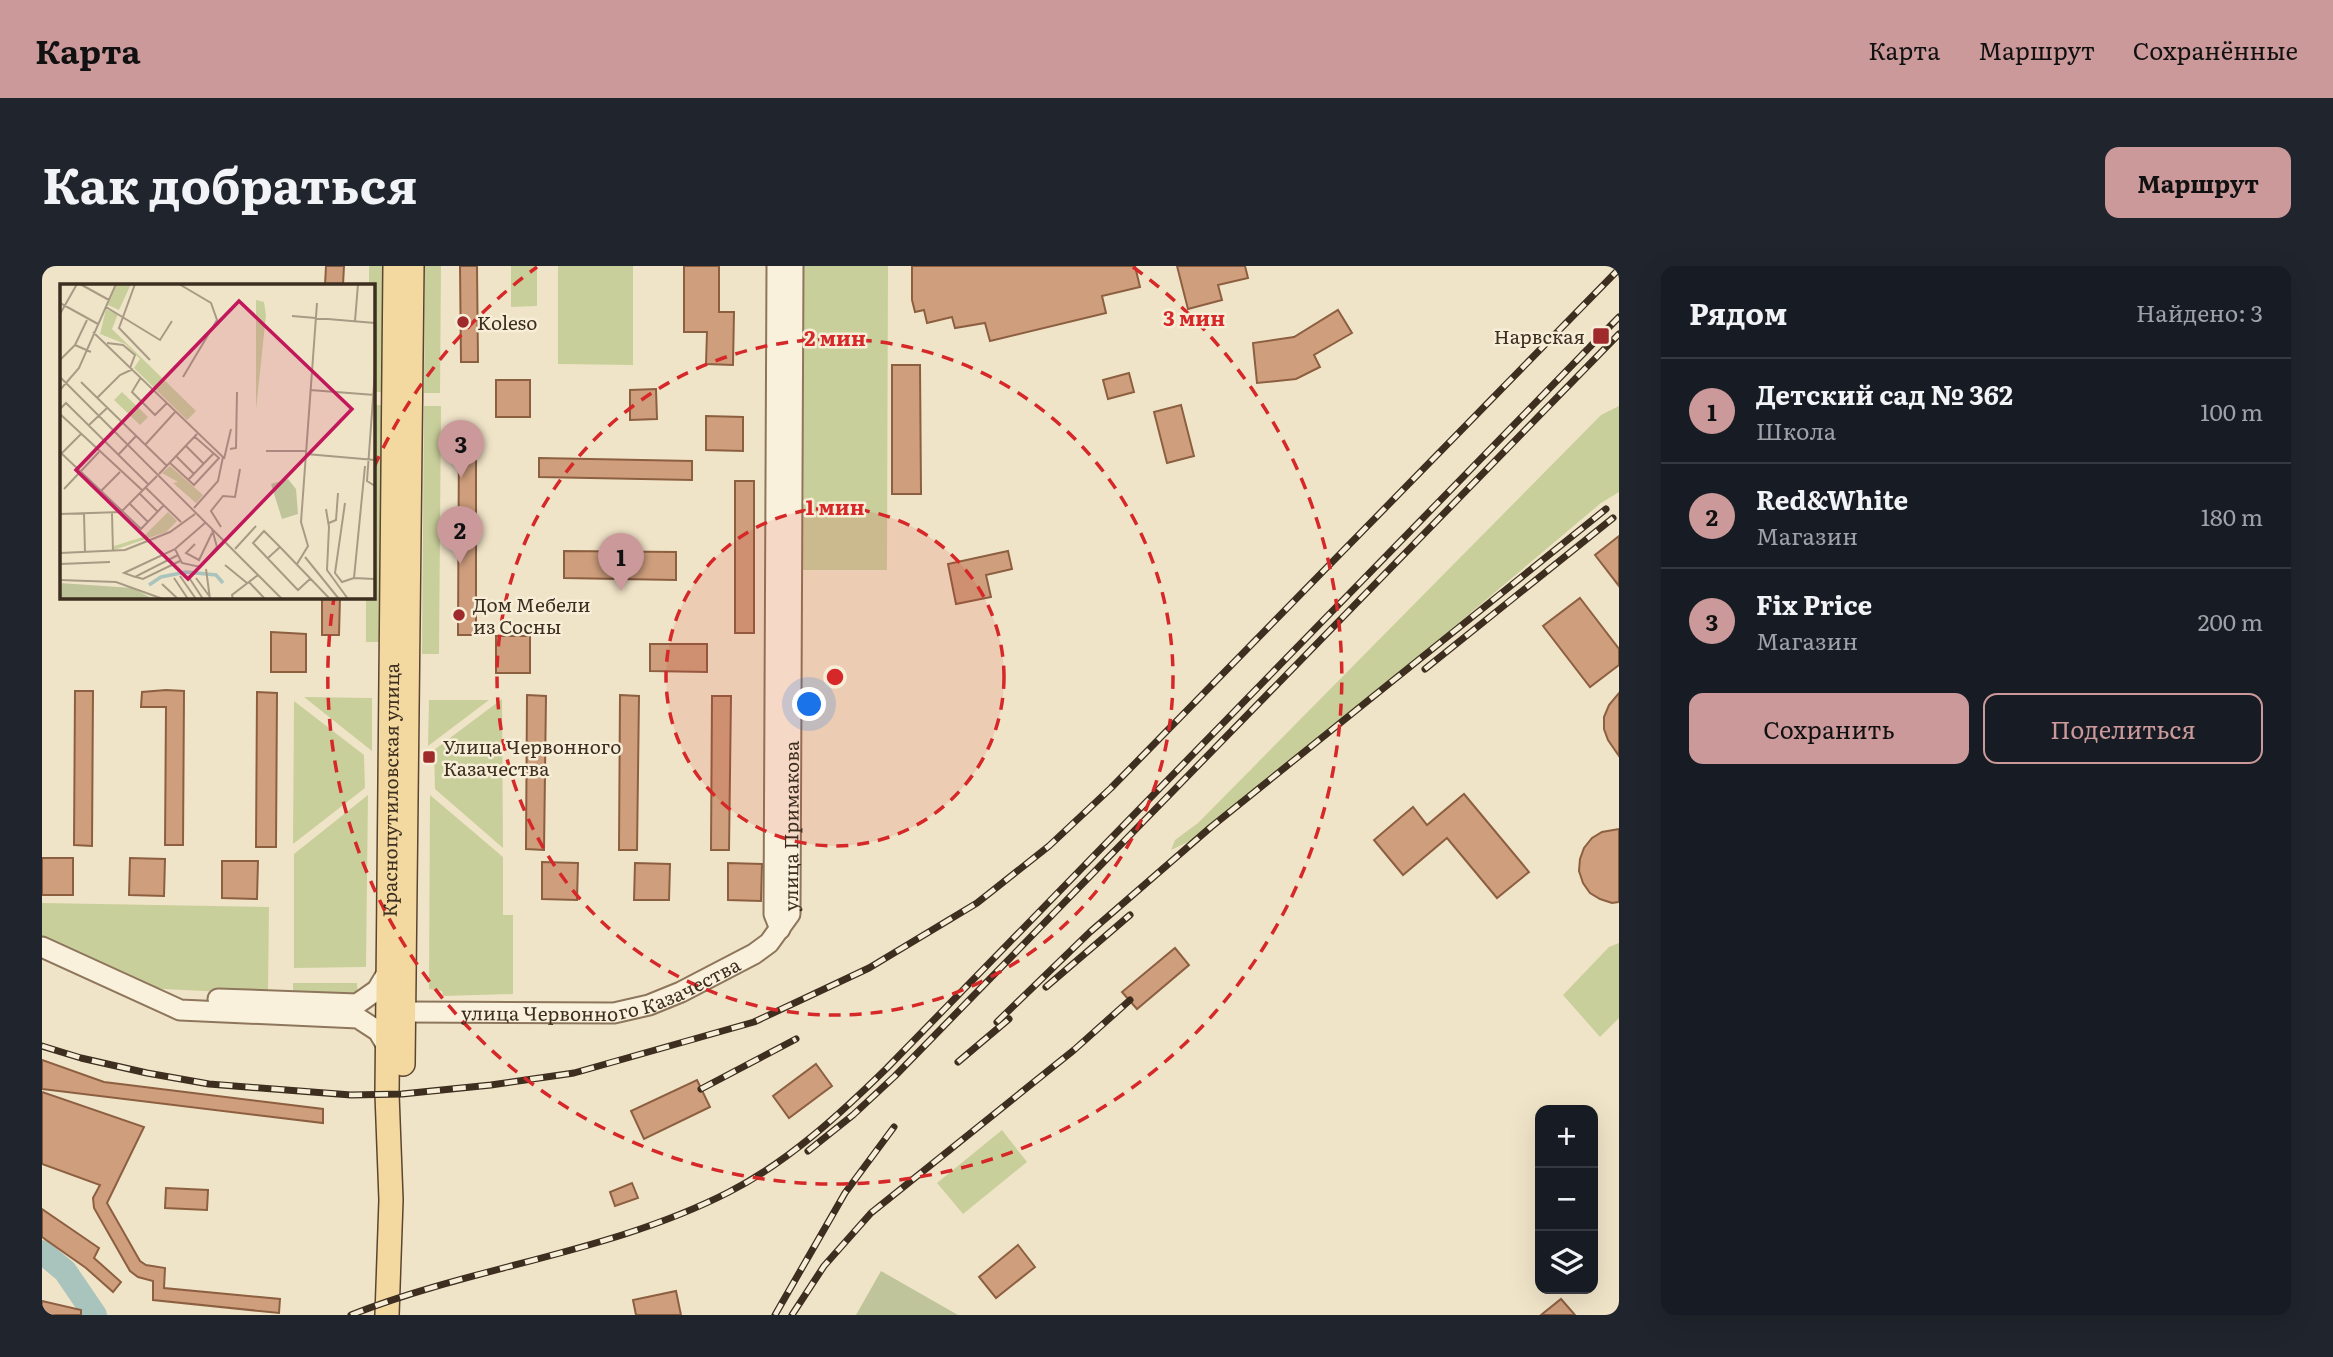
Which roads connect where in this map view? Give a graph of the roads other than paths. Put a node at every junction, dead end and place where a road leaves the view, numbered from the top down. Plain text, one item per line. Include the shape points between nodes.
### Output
1 (395, 266) edge
2 (412, 266) edge
3 (777, 266) edge
4 (793, 266) edge
5 (780, 929) junction
6 (42, 947) edge
7 (389, 969) junction
8 (141, 992) junction
9 (405, 1012) junction
10 (388, 1048) junction
11 (387, 1315) edge
12 (401, 1315) edge

1 - 7 main road, Краснопутиловская улица
2 - 9 main road, Краснопутиловская улица
3 - 5 street, улица Примакова via 774,914
4 - 5 street, улица Примакова via 790,914
5 - 9 street, улица Червонного Казачества via 754,954 725,969 649,1005 614,1013
6 - 8 street
7 - 8 street via 371,997 357,1004
7 - 10 main road, Краснопутиловская улица
8 - 10 street via 180,1010 358,1018 378,1031
9 - 12 main road, Краснопутиловская улица
10 - 11 main road, Краснопутиловская улица via 391,1200

